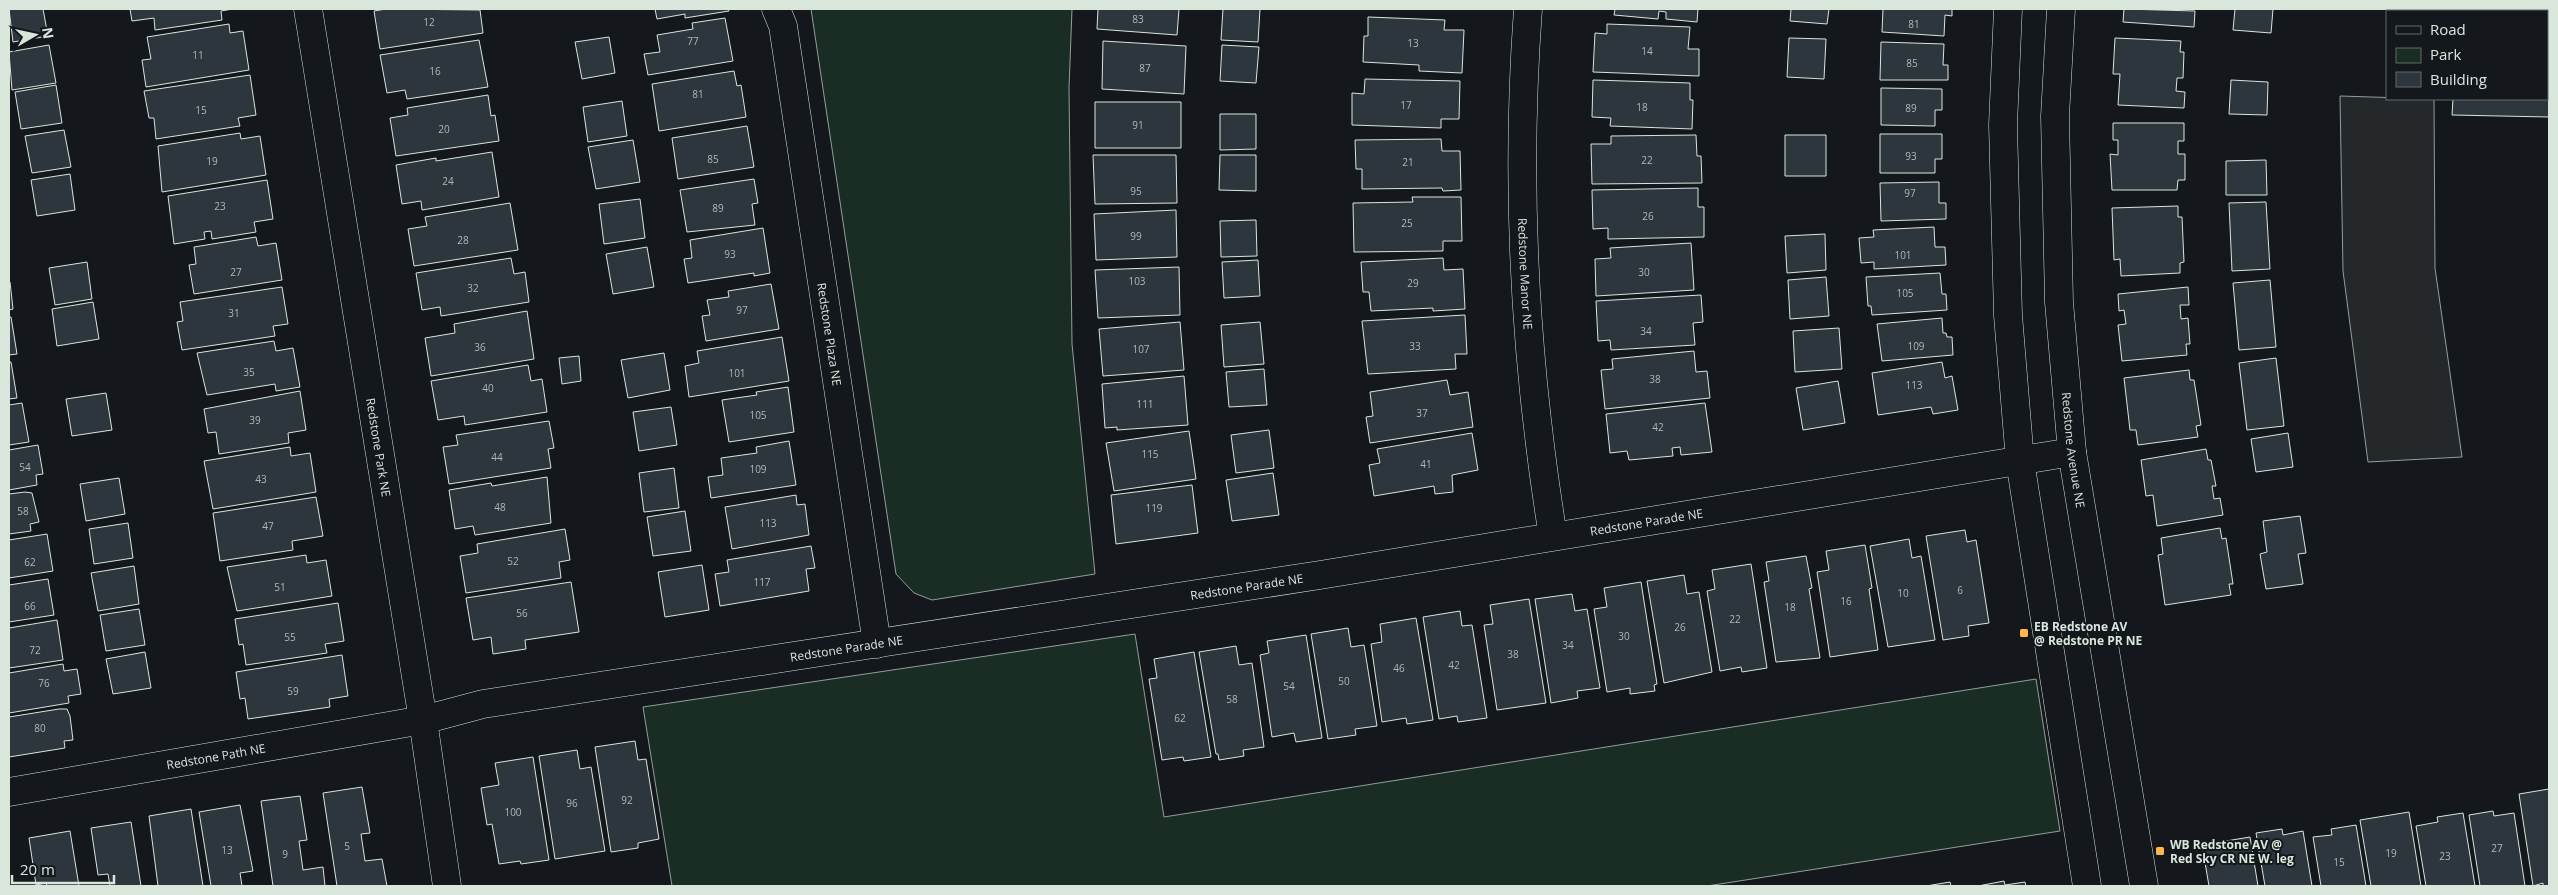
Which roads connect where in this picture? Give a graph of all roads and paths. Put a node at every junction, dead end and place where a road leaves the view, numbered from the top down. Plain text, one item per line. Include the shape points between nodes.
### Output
1 (308, 9) edge
2 (1528, 9) edge
3 (2008, 9) edge
4 (2061, 9) edge
5 (781, 14) edge
6 (2072, 452) junction
7 (2020, 461) junction
8 (1553, 536) junction
9 (877, 644) junction
10 (423, 720) junction
11 (9, 792) edge
12 (446, 886) edge
13 (2087, 886) edge
14 (2144, 886) edge

1 - 10 street, Redstone Park NE
2 - 8 street, Redstone Manor NE via 1523,68 1524,258 1539,448
3 - 7 street via 2004,125 2008,316
4 - 6 street, Redstone Avenue NE via 2055,116 2058,292
5 - 9 street, Redstone Plaza NE
6 - 7 street, Redstone Parade NE
6 - 14 street, Redstone Avenue NE
7 - 8 street, Redstone Parade NE
7 - 13 street
8 - 9 street, Redstone Parade NE
9 - 10 street, Redstone Parade NE via 483,704
10 - 11 street, Redstone Path NE
10 - 12 street, Redstone Park NE

